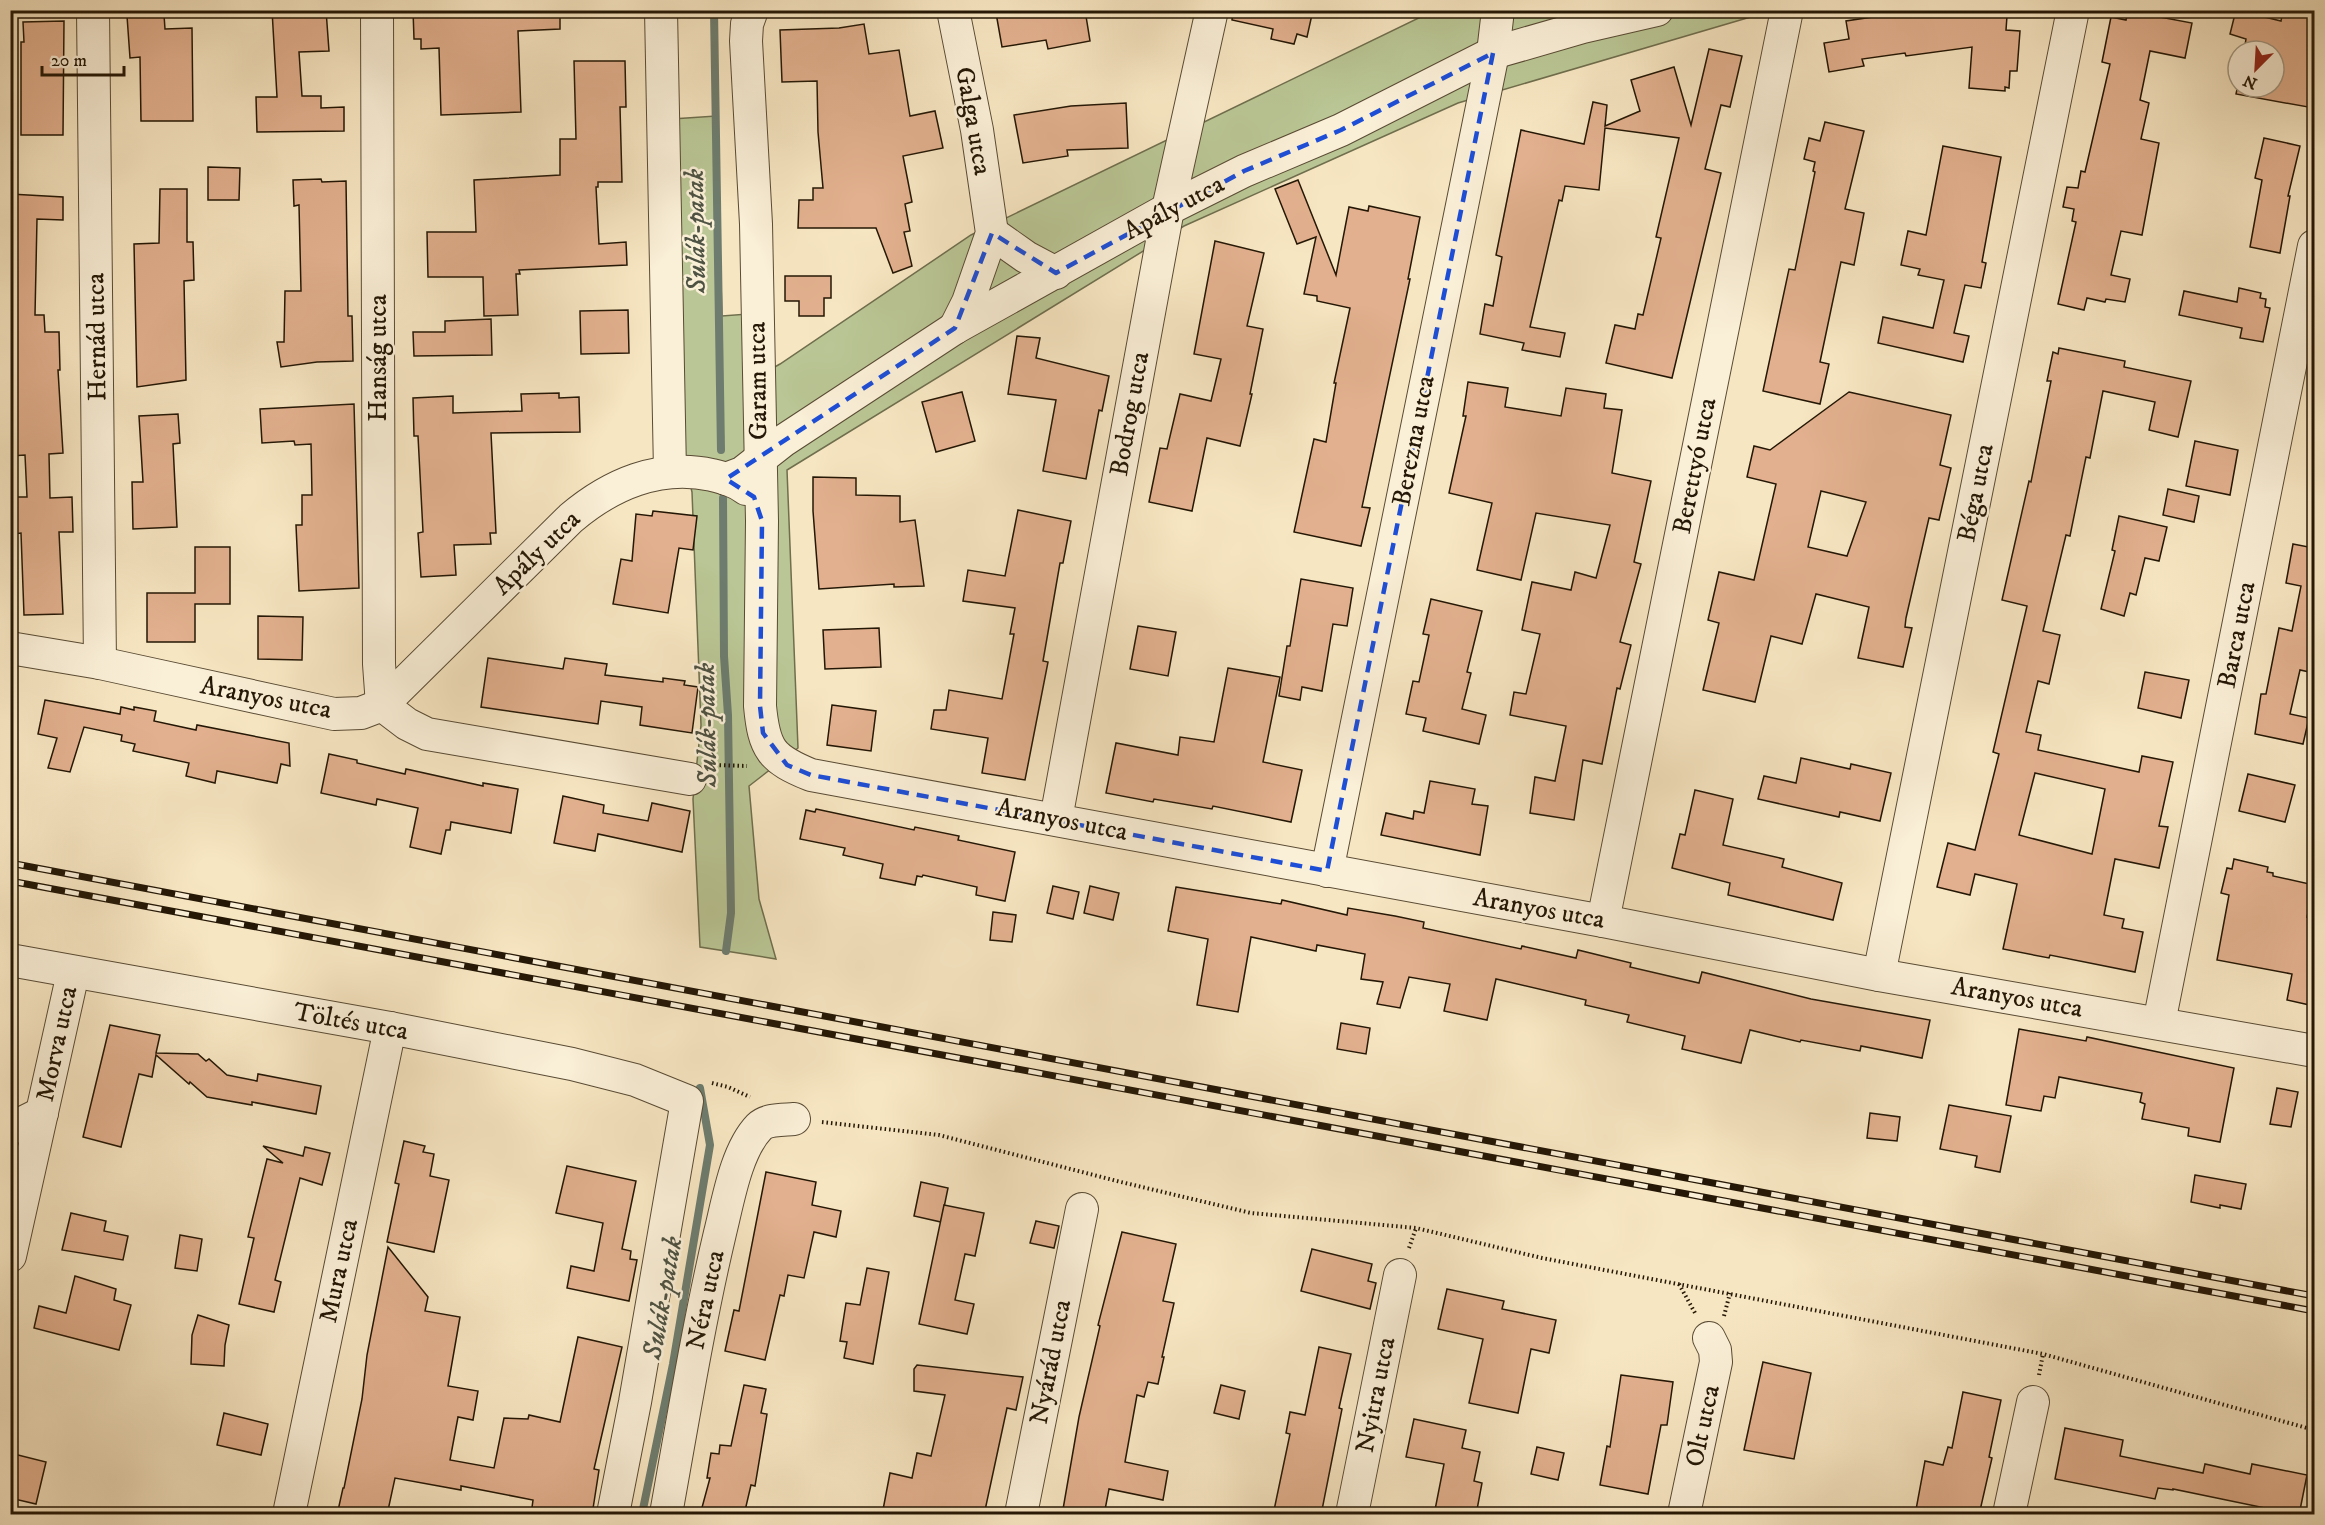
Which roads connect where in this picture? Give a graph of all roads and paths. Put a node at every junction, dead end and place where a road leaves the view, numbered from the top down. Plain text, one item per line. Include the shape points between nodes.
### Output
1 (93, 10) edge
2 (377, 10) edge
3 (661, 10) edge
4 (752, 10) edge
5 (953, 10) edge
6 (1212, 10) edge
7 (1498, 10) edge
8 (1657, 10) edge
9 (1787, 10) edge
10 (2073, 10) edge
11 (1493, 53) junction
12 (1168, 209) junction
13 (992, 233) junction
14 (2314, 246) edge
15 (1056, 273) junction
16 (956, 328) junction
17 (760, 461) junction
18 (670, 472) junction
19 (726, 479) junction
20 (762, 521) junction
21 (10, 648) edge
22 (100, 663) junction
23 (382, 705) junction
24 (764, 759) junction
25 (702, 772) joint
26 (1056, 819) junction
27 (1327, 871) junction
28 (1603, 921) junction
29 (10, 960) edge
30 (73, 973) junction
31 (1880, 975) junction
32 (2159, 1023) junction
33 (390, 1028) junction
34 (2314, 1051) edge
35 (687, 1101) junction
36 (42, 1113) junction
37 (780, 1120) junction
38 (10, 1129) edge
39 (1082, 1209) dead end
40 (10, 1256) edge
41 (1400, 1275) dead end
42 (1709, 1338) dead end
43 (2032, 1402) dead end
44 (2314, 1430) edge
45 (289, 1515) edge
46 (613, 1515) edge
47 (666, 1515) edge
48 (1021, 1515) edge
49 (1352, 1515) edge
50 (1684, 1515) edge
51 (2009, 1515) edge

1 - 22 street, Hernád utca
2 - 23 street, Hanság utca
3 - 18 street
4 - 17 street, Garam utca via 746,41 756,224
5 - 13 street, Galga utca
6 - 12 street, Bodrog utca
7 - 11 street, Berezna utca
8 - 11 street, Apály utca
9 - 28 street, Berettyó utca
10 - 31 street, Béga utca
11 - 12 street, Apály utca via 1341,130
11 - 27 street, Berezna utca
12 - 15 street, Apály utca
12 - 26 street, Bodrog utca
13 - 15 street via 1026,258
13 - 16 street, Galga utca
14 - 32 street, Barca utca
15 - 16 street, Apály utca
16 - 17 street, Apály utca via 783,441
17 - 19 street, Apály utca
17 - 20 street, Garam utca
18 - 19 street, Apály utca via 692,471
18 - 23 street, Apály utca via 627,482 592,500
19 - 20 street, Apály utca via 744,487 754,497
20 - 24 street, Garam utca via 760,706
21 - 22 street, Aranyos utca
22 - 23 street, Aranyos utca via 334,714 361,713
23 - 25 street via 427,734
24 - 25 path
24 - 26 street, Aranyos utca via 811,775
26 - 27 street, Aranyos utca
27 - 28 street, Aranyos utca
28 - 31 street, Aranyos utca
29 - 30 street, Töltés utca
30 - 33 street, Töltés utca
30 - 36 street, Morva utca
31 - 32 street, Aranyos utca
32 - 34 street, Aranyos utca
33 - 35 street, Töltés utca via 582,1066 635,1080
33 - 45 street, Mura utca
35 - 37 path via 704,1081 752,1098
35 - 46 street, Néra utca
36 - 38 street
36 - 40 street, Morva utca
37 - 44 path via 939,1135 1251,1213 1416,1228 1542,1258 2032,1352
37 - 47 street, Néra utca via 749,1139 737,1168 699,1329
39 - 48 street, Nyárád utca
41 - 49 street, Nyitra utca
42 - 50 street, Olt utca via 1716,1362
43 - 51 street

